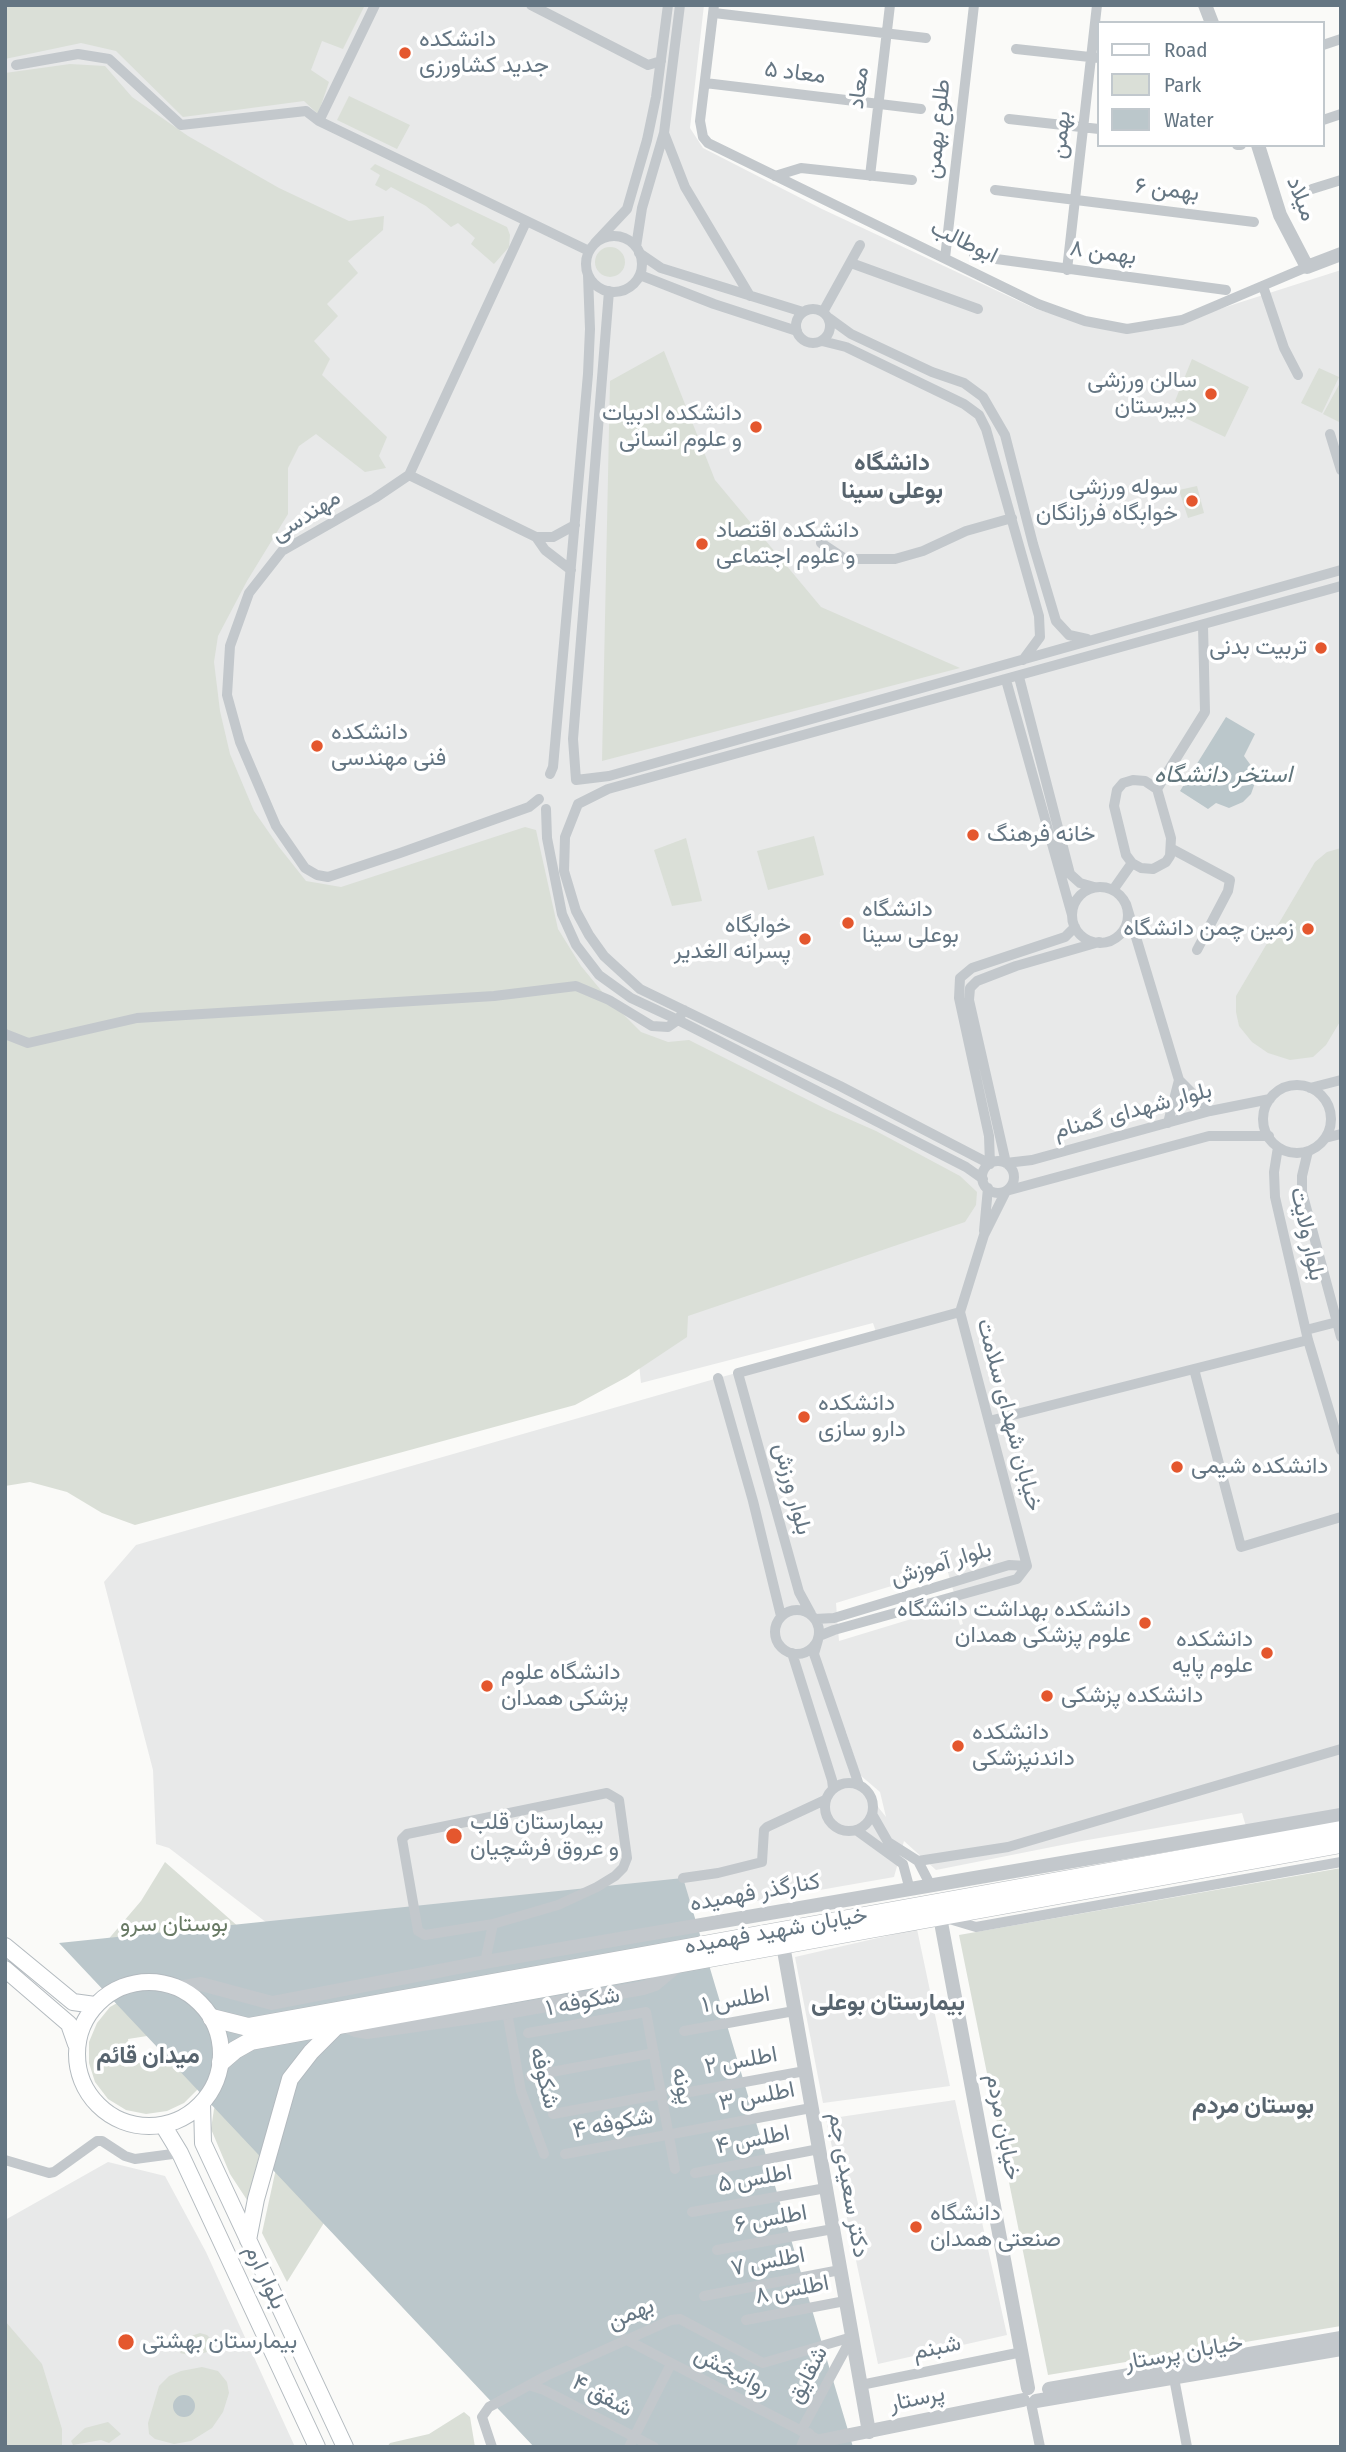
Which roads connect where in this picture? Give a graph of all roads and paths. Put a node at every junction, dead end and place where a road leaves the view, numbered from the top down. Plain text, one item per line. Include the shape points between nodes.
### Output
1 (375, 5) edge
2 (531, 5) edge
3 (667, 5) edge
4 (680, 5) edge
5 (890, 5) edge
6 (974, 5) edge
7 (1097, 5) edge
8 (714, 9) edge
9 (887, 35) junction
10 (926, 38) dead end
11 (1016, 49) dead end
12 (1095, 58) edge
13 (661, 61) junction
14 (16, 65) dead end
15 (705, 83) junction
16 (879, 106) junction
17 (921, 109) dead end
18 (1009, 119) dead end
19 (319, 121) junction
20 (1083, 128) junction
21 (1098, 130) edge
22 (664, 133) junction
23 (1259, 147) edge
24 (775, 176) junction
25 (870, 176) junction
26 (912, 180) dead end
27 (1341, 180) edge
28 (1312, 189) dead end
29 (995, 190) dead end
30 (1075, 199) junction
31 (526, 222) junction
32 (1254, 222) dead end
33 (860, 245) dead end
34 (592, 247) junction
35 (637, 250) junction
36 (1341, 254) edge
37 (974, 256) dead end
38 (945, 258) junction
39 (851, 263) junction
40 (1307, 267) junction
41 (1067, 270) junction
42 (588, 275) junction
43 (640, 275) junction
44 (1263, 286) junction
45 (1226, 290) dead end
46 (609, 292) junction
47 (750, 296) junction
48 (978, 309) dead end
49 (803, 312) junction
50 (826, 315) junction
51 (797, 331) junction
52 (821, 341) junction
53 (1298, 375) dead end
54 (1330, 434) dead end
55 (1341, 470) edge
56 (409, 475) junction
57 (1012, 518) junction
58 (575, 525) junction
59 (536, 537) junction
60 (821, 543) dead end
61 (571, 570) junction
62 (1341, 570) edge
63 (1341, 586) edge
64 (1203, 625) junction
65 (1090, 640) junction
66 (1021, 661) junction
67 (1019, 677) junction
68 (1006, 680) junction
69 (550, 774) dead end
70 (1157, 789) junction
71 (539, 799) dead end
72 (546, 809) dead end
73 (1172, 849) junction
74 (1132, 863) junction
75 (1094, 887) junction
76 (1113, 890) junction
77 (1126, 904) junction
78 (1072, 915) junction
79 (1075, 927) junction
80 (1099, 943) junction
81 (1197, 950) dead end
82 (681, 1015) junction
83 (5, 1034) edge
84 (1179, 1080) junction
85 (1341, 1080) edge
86 (1310, 1088) junction
87 (1270, 1099) junction
88 (1210, 1111) junction
89 (1168, 1123) junction
90 (1341, 1134) edge
91 (1269, 1136) junction
92 (1325, 1138) junction
93 (1278, 1147) junction
94 (1308, 1151) junction
95 (1006, 1163) junction
96 (990, 1164) junction
97 (985, 1184) junction
98 (1006, 1191) junction
99 (984, 1235) junction
100 (960, 1312) junction
101 (1337, 1322) junction
102 (1307, 1335) junction
103 (1341, 1337) edge
104 (1194, 1369) junction
105 (718, 1378) dead end
106 (989, 1421) junction
107 (1341, 1450) edge
108 (1341, 1517) edge
109 (1027, 1566) junction
110 (943, 1586) junction
111 (946, 1598) junction
112 (781, 1616) junction
113 (813, 1616) junction
114 (818, 1638) junction
115 (792, 1653) junction
116 (1341, 1749) edge
117 (859, 1785) junction
118 (832, 1788) junction
119 (825, 1800) junction
120 (872, 1814) junction
121 (1341, 1815) edge
122 (856, 1830) junction
123 (1341, 1830) edge
124 (1341, 1844) edge
125 (918, 1861) junction
126 (1341, 1862) edge
127 (683, 1878) dead end
128 (910, 1890) junction
129 (937, 1907) junction
130 (493, 1924) junction
131 (5, 1946) edge
132 (783, 1948) junction
133 (485, 1962) junction
134 (678, 1964) junction
135 (5, 1969) edge
136 (179, 1988) junction
137 (95, 2005) junction
138 (794, 2011) junction
139 (508, 2012) junction
140 (646, 2012) joint
141 (212, 2018) junction
142 (340, 2025) junction
143 (684, 2031) dead end
144 (528, 2034) dead end
145 (76, 2046) junction
146 (654, 2053) junction
147 (221, 2062) junction
148 (805, 2071) junction
149 (530, 2076) dead end
150 (684, 2092) dead end
151 (662, 2094) junction
152 (202, 2103) junction
153 (811, 2108) junction
154 (553, 2114) dead end
155 (163, 2125) junction
156 (669, 2135) junction
157 (203, 2143) junction
158 (818, 2149) junction
159 (180, 2153) junction
160 (544, 2154) dead end
161 (565, 2154) dead end
162 (5, 2160) edge
163 (675, 2169) dead end
164 (695, 2173) dead end
165 (825, 2188) junction
166 (692, 2212) dead end
167 (833, 2229) junction
168 (248, 2240) junction
169 (717, 2250) dead end
170 (840, 2270) junction
171 (704, 2296) dead end
172 (845, 2301) junction
173 (746, 2320) dead end
174 (852, 2337) junction
175 (1341, 2338) edge
176 (625, 2340) junction
177 (1341, 2349) edge
178 (1022, 2352) junction
179 (671, 2364) junction
180 (1174, 2378) junction
181 (529, 2385) junction
182 (860, 2385) junction
183 (1031, 2397) junction
184 (869, 2432) junction
185 (810, 2440) edge
186 (631, 2442) edge
187 (317, 2447) edge
188 (345, 2447) edge
189 (492, 2447) edge
190 (654, 2447) edge
191 (1040, 2447) edge
192 (1187, 2447) edge

1 - 19 street
2 - 13 street via 648,65
3 - 13 street
4 - 22 street
5 - 9 street, معاد
6 - 38 street, طلوع بهمن
7 - 12 street, بهمن
8 - 9 street
8 - 15 street, ابوطالب
9 - 10 street
9 - 16 street, معاد
11 - 12 street
12 - 20 street, بهمن
13 - 34 street via 647,141 627,209
14 - 19 street via 78,54 109,59 181,125 306,111
15 - 16 street, معاد ۵
15 - 24 street, ابوطالب via 700,121 703,137 715,148
16 - 17 street, معاد ۵
16 - 25 street, معاد
18 - 20 street
19 - 31 street
20 - 21 street
20 - 30 street, بهمن
22 - 35 street via 642,208
22 - 47 street via 685,187
23 - 40 street, میلاد via 1280,215
24 - 25 street via 801,168
24 - 38 street, ابوطالب
25 - 26 street
27 - 28 street
29 - 30 street, بهمن ۶
30 - 32 street, بهمن ۶
30 - 41 street, بهمن
31 - 34 street
31 - 56 street
33 - 39 street
34 - 35 street via 611,236 621,237
34 - 42 street
35 - 43 street
35 - 47 street via 661,268
36 - 40 street, ابوطالب
37 - 41 street, بهمن ۸
38 - 44 street, ابوطالب via 1038,304 1085,321 1127,328 1182,320
39 - 48 street
39 - 50 street
40 - 44 street, ابوطالب
41 - 45 street, بهمن ۸
42 - 46 street
42 - 58 street via 590,329
43 - 46 street via 627,288
43 - 51 street
44 - 53 street
46 - 66 street via 573,739 576,780 609,776
47 - 49 street
49 - 50 street via 813,309
49 - 51 street
50 - 52 street via 830,328
50 - 65 street via 851,334 964,383 983,397 1005,435 1056,621 1069,635
51 - 52 street via 807,342
52 - 57 street via 846,346 979,415
54 - 55 street
56 - 59 street
56 - 71 street, مهندسی via 282,551 249,593 229,646 227,695 240,743 276,827 305,867 317,875 328,877 400,853 529,807
57 - 60 street via 895,559 845,559
57 - 66 street via 1039,616 1040,637
58 - 59 street via 553,537
58 - 61 street
59 - 61 street
61 - 69 street
62 - 65 street
63 - 64 street
64 - 67 street
64 - 70 street via 1205,712
65 - 66 street
67 - 68 street
67 - 75 street via 1070,874
68 - 78 street
68 - 82 street via 608,789 578,804 565,837 564,871 576,911 604,956 625,977
70 - 73 street
70 - 74 street via 1133,779 1123,783 1114,797 1126,855
72 - 82 street via 553,875 576,946 599,975 631,998
73 - 74 street via 1166,862 1153,869
73 - 81 street via 1230,880
74 - 76 street
75 - 76 street
75 - 78 street via 1078,897
76 - 77 street
77 - 80 street via 1123,930
77 - 84 street
78 - 79 street
79 - 80 street via 1085,938
79 - 96 street via 1065,937 972,968 960,978
80 - 95 street via 1016,966 970,988
82 - 83 street via 668,1027 652,1026 576,986 494,996 137,1018 27,1043
82 - 96 street via 840,1086
82 - 97 street via 966,1167
84 - 88 street
84 - 89 street
85 - 86 street
86 - 87 street via 1291,1086
86 - 92 street via 1327,1102 1331,1113
87 - 88 street, بلوار شهدای گمنام
87 - 91 street via 1264,1112
88 - 89 street, بلوار شهدای گمنام
89 - 95 street, بلوار شهدای گمنام
90 - 92 street
91 - 93 street
91 - 98 street, بلوار شهدای گمنام via 1209,1136
92 - 94 street
93 - 94 street
93 - 102 street, بلوار ولایت via 1275,1197
94 - 101 street, بلوار ولایت via 1303,1192
95 - 96 street
95 - 98 street via 1014,1180
96 - 97 street via 984,1170
97 - 98 street via 996,1192
97 - 99 street, خیابان شهدای سلامت
98 - 99 street, خیابان شهدای سلامت
99 - 100 street, خیابان شهدای سلامت
100 - 106 street, خیابان شهدای سلامت
100 - 113 street, بلوار ورزش via 738,1373 799,1592
101 - 102 street
101 - 103 street, بلوار ولایت
102 - 104 street
102 - 107 street, بلوار ولایت
104 - 106 street
104 - 108 street via 1241,1548
105 - 112 street, بلوار ورزش
106 - 109 street, خیابان شهدای سلامت
109 - 110 street, بلوار آموزش via 1009,1565
109 - 111 street, بلوار آموزش via 1017,1579
110 - 111 street
110 - 113 street, بلوار آموزش via 834,1618
111 - 114 street, بلوار آموزش
112 - 113 street via 792,1610
112 - 115 street via 776,1638
113 - 114 street
114 - 115 street via 804,1653
114 - 117 street via 814,1654
115 - 118 street
116 - 125 street via 1008,1847
117 - 118 street via 845,1783
117 - 120 street via 872,1800
118 - 119 street
119 - 122 street via 825,1815 834,1827
119 - 127 street via 767,1827 762,1862
120 - 122 street
120 - 125 street via 888,1842
121 - 129 street, کنارگذر فهمیده
122 - 128 street via 902,1864
123 - 129 main road, خیابان شهید فهمیده
124 - 129 main road, خیابان شهید فهمیده
125 - 129 street
126 - 129 street, کنارگذر فهمیده via 976,1927
128 - 129 street, کنارگذر فهمیده
128 - 133 street, کنارگذر فهمیده
129 - 132 main road, خیابان شهید فهمیده
129 - 141 main road, خیابان شهید فهمیده via 248,2027
129 - 178 street, خیابان مردم
130 - 130 street via 425,1935 418,1931 402,1839 407,1834 607,1793 618,1800 624,1868 558,1905
130 - 133 street
131 - 137 main road via 73,2002
132 - 134 main road, خیابان شهید فهمیده
132 - 138 street, دکتر سعیدی جم
133 - 136 street, کنارگذر فهمیده via 272,2003 201,1984
134 - 139 street via 643,1988
134 - 142 main road, خیابان شهید فهمیده
135 - 145 main road via 69,2024
136 - 137 main road via 157,1982 134,1983 113,1990
136 - 141 main road via 198,2000
137 - 145 main road via 82,2024
138 - 143 street, اطلس ۱
138 - 148 street, دکتر سعیدی جم
139 - 142 street via 367,2032
139 - 160 street, شکوفه via 521,2091
140 - 144 street, شکوفه ۱
140 - 146 street, پونه
141 - 147 main road
142 - 147 main road, خیابان شهید فهمیده via 251,2041
142 - 168 main road via 290,2079
145 - 155 main road via 85,2090 99,2108 140,2126
146 - 149 street
146 - 151 street, پونه
147 - 152 main road via 215,2084
148 - 150 street, اطلس ۲
148 - 153 street, دکتر سعیدی جم
151 - 154 street
151 - 156 street, پونه
152 - 155 main road
152 - 157 main road, بلوار ارم
153 - 156 street, اطلس ۳
153 - 158 street, دکتر سعیدی جم
155 - 159 main road, بلوار ارم
156 - 161 street, شکوفه ۴
156 - 163 street, پونه
157 - 159 main road
157 - 168 main road, بلوار ارم
158 - 164 street, اطلس ۴
158 - 165 street, دکتر سعیدی جم
159 - 162 street via 135,2159 97,2141 49,2173
159 - 187 main road, بلوار ارم
165 - 166 street, اطلس ۵
165 - 167 street, دکتر سعیدی جم
167 - 169 street, اطلس ۶
167 - 170 street, دکتر سعیدی جم
168 - 188 main road, بلوار ارم
170 - 171 street, اطلس ۷
170 - 172 street, دکتر سعیدی جم
172 - 173 street, اطلس ۸
172 - 174 street, دکتر سعیدی جم
174 - 176 street, بهمن via 763,2363 680,2319
174 - 182 street, دکتر سعیدی جم
174 - 185 street, شقایق
175 - 183 street, خیابان پرستار
176 - 179 street, روانبخش
176 - 181 street, بهمن
177 - 180 street, خیابان پرستار
178 - 182 street, شبنم
178 - 183 street, خیابان مردم
179 - 185 street, روانبخش
179 - 186 street
180 - 183 street, خیابان پرستار
180 - 192 street
181 - 186 street, شفق ۴
181 - 189 street, بهمن via 489,2407 482,2417
182 - 184 street, دکتر سعیدی جم
183 - 184 street, پرستار
183 - 191 street
184 - 185 street, پرستار
186 - 190 street, شفق ۴

